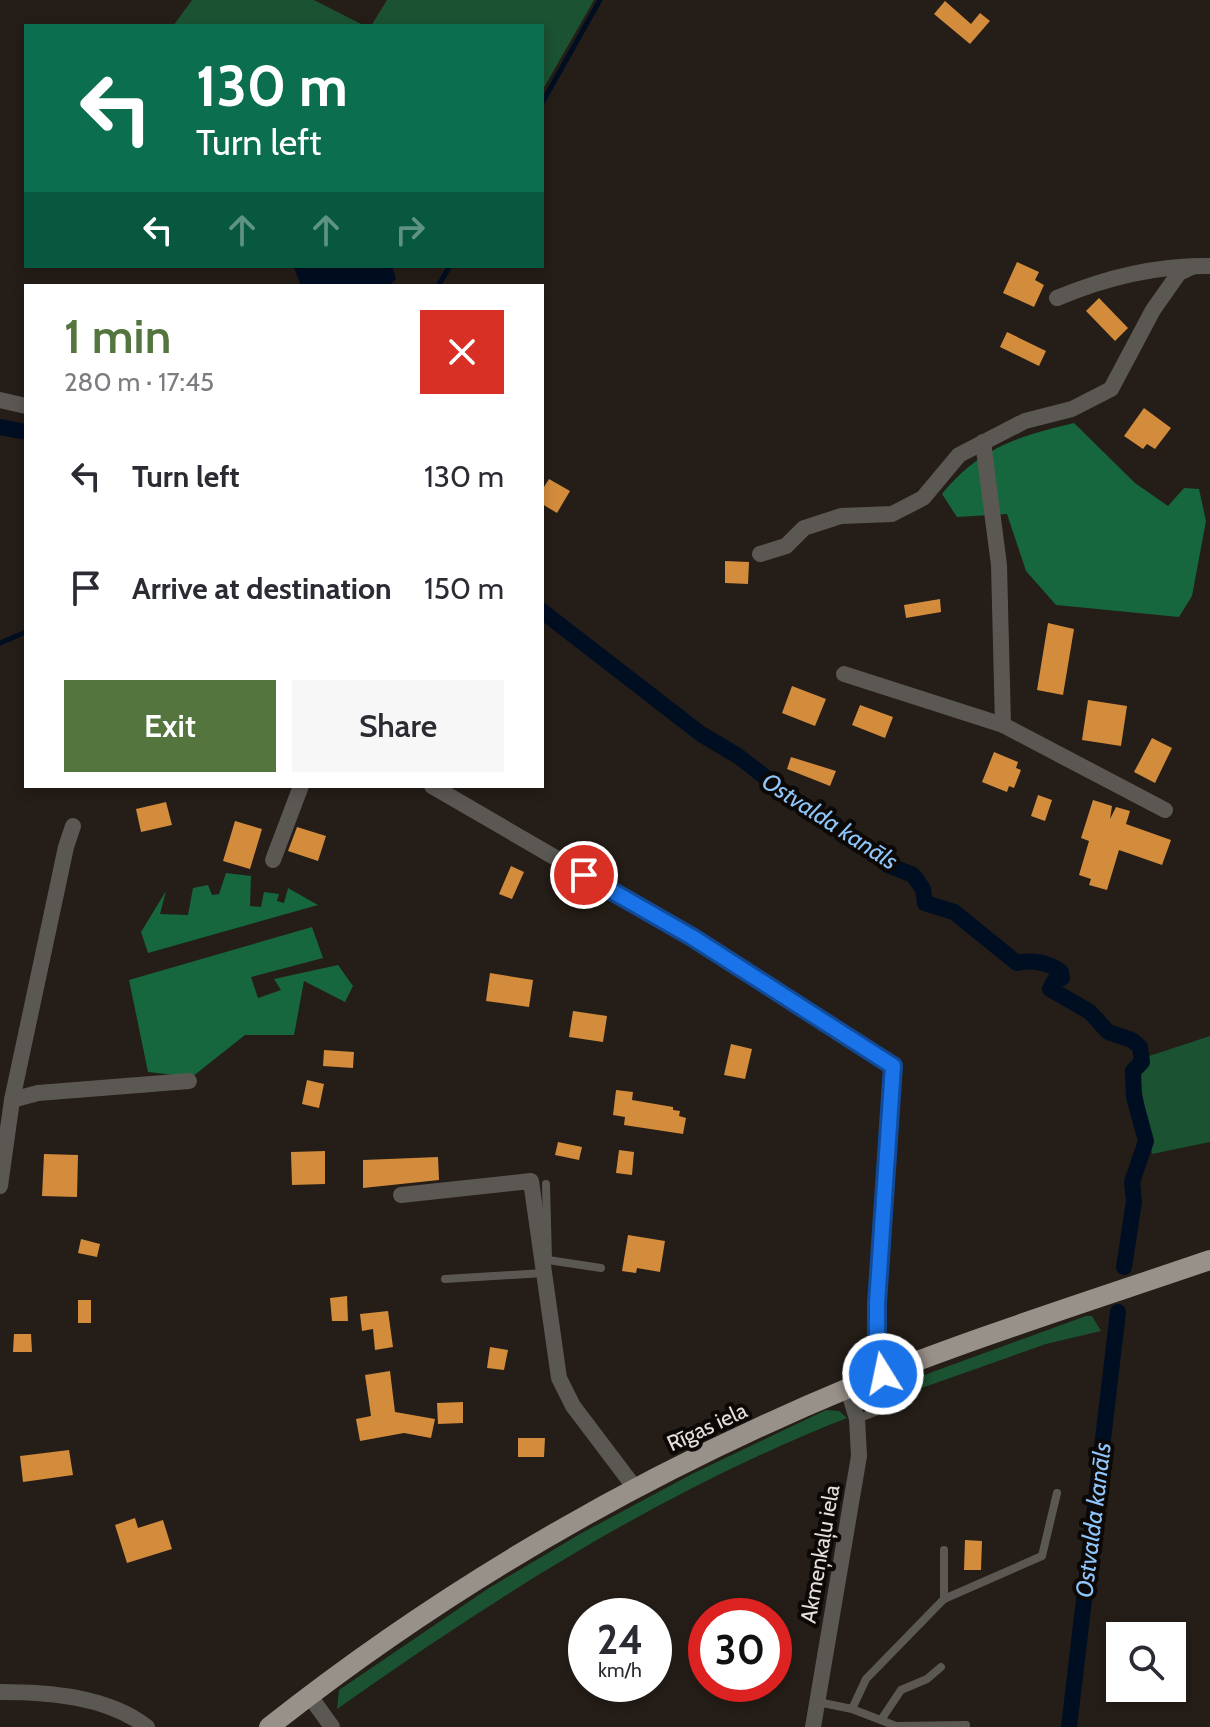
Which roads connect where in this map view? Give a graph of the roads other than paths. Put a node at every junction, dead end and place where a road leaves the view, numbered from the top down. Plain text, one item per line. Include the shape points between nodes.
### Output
1 (1202, 266) edge
2 (1057, 298) dead end
3 (0, 400) edge
4 (24, 406) edge
5 (983, 442) junction
6 (760, 554) dead end
7 (844, 674) dead end
8 (1003, 725) junction
9 (300, 788) edge
10 (435, 788) edge
11 (1165, 810) dead end
12 (73, 826) dead end
13 (273, 860) dead end
14 (189, 1081) dead end
15 (12, 1100) junction
16 (546, 1184) dead end
17 (0, 1186) edge
18 (401, 1195) dead end
19 (1210, 1260) edge
20 (546, 1266) junction
21 (601, 1268) dead end
22 (445, 1279) dead end
23 (883, 1374) junction
24 (848, 1389) junction
25 (909, 1399) dead end
26 (857, 1419) junction
27 (635, 1488) junction
28 (1057, 1493) dead end
29 (944, 1550) dead end
30 (944, 1599) junction
31 (941, 1667) dead end
32 (0, 1692) edge
33 (309, 1695) junction
34 (818, 1702) junction
35 (852, 1709) junction
36 (881, 1720) junction
37 (966, 1725) edge
38 (147, 1727) edge
39 (269, 1727) edge
40 (332, 1727) edge
41 (813, 1727) edge
42 (896, 1727) edge

1 - 2 street via 1104,278
1 - 5 street via 1179,273 1111,389
3 - 4 street
5 - 6 street via 959,455 923,498 892,514 841,516 804,528 786,546
5 - 8 street via 999,565
7 - 8 street
8 - 11 street
9 - 13 street
10 - 23 street via 692,937 893,1066 877,1303
12 - 15 street
14 - 15 street via 38,1093
15 - 17 street
16 - 20 lane
18 - 20 street via 531,1181
19 - 23 main road, Rīgas iela
20 - 21 lane
20 - 22 lane
20 - 27 street via 559,1378 573,1406
23 - 24 main road, Rīgas iela
24 - 26 street, Akmeņkaļu iela
24 - 27 main road, Rīgas iela
25 - 26 lane
26 - 34 street, Akmeņkaļu iela via 859,1456
27 - 33 main road, Rīgas iela via 439,1605
28 - 30 lane via 1042,1556
29 - 30 lane
30 - 35 lane via 866,1679
31 - 36 lane via 901,1690
32 - 38 street via 48,1692 96,1703
33 - 39 main road, Rīgas iela
33 - 40 street
34 - 35 lane
34 - 41 street, Akmeņkaļu iela
35 - 36 lane
36 - 42 lane
37 - 42 lane

